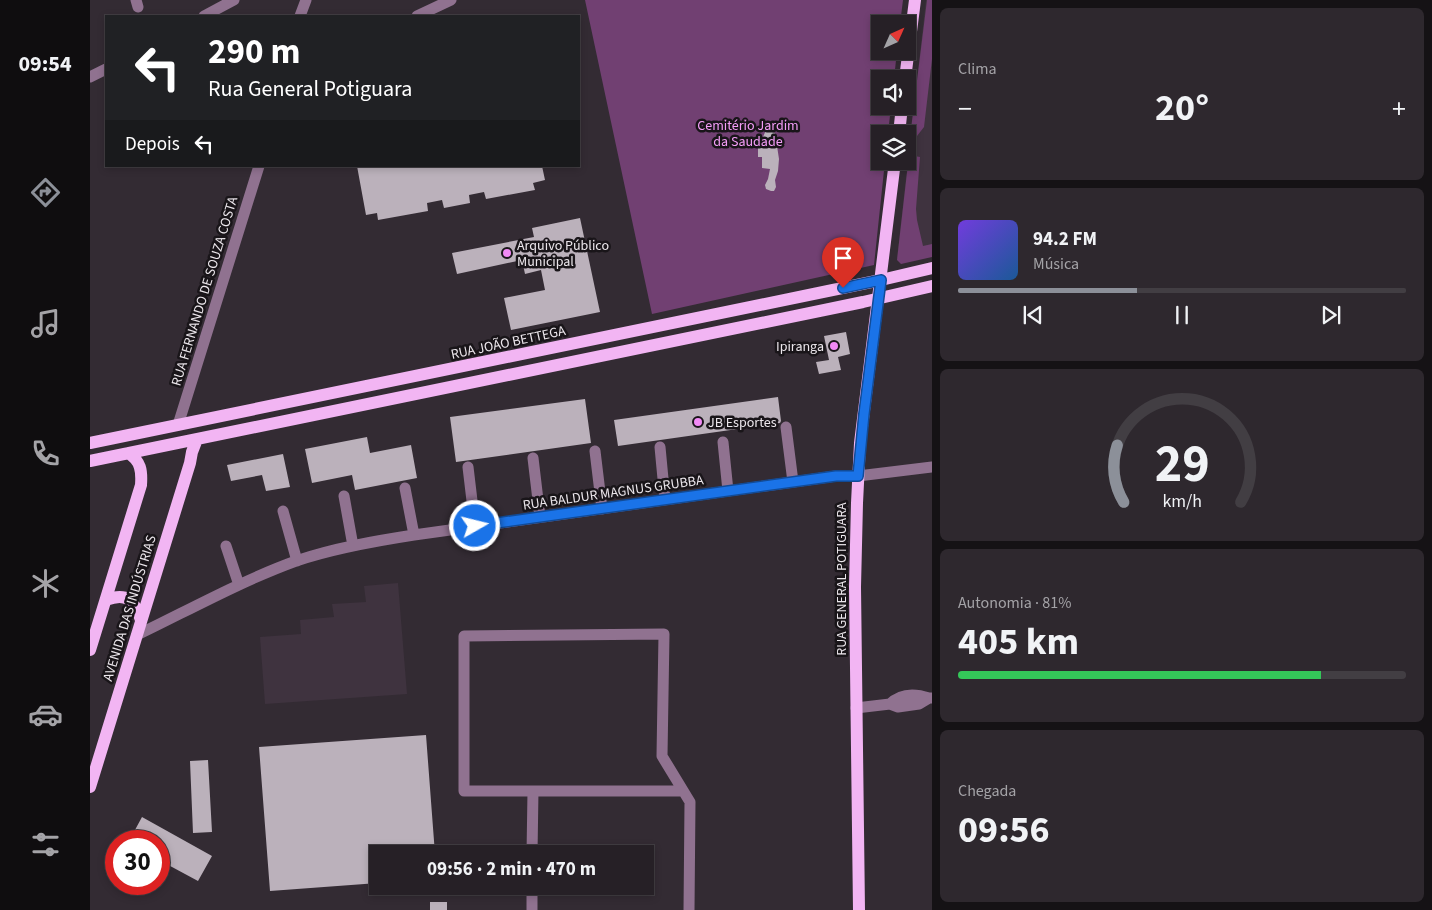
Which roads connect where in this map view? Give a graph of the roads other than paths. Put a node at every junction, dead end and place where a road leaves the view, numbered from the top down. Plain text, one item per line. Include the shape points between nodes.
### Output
1 (234, 0) edge
2 (451, 0) edge
3 (915, 0) edge
4 (206, 15) edge
5 (419, 15) edge
6 (105, 69) edge
7 (906, 70) edge
8 (90, 77) edge
9 (259, 167) edge
10 (894, 170) edge
11 (932, 268) edge
12 (881, 280) junction
13 (932, 286) edge
14 (879, 298) junction
15 (545, 349) junction
16 (525, 353) junction
17 (548, 366) junction
18 (529, 370) junction
19 (228, 415) junction
20 (178, 426) junction
21 (786, 427) dead end
22 (230, 432) junction
23 (197, 439) junction
24 (723, 442) dead end
25 (90, 444) edge
26 (660, 447) dead end
27 (595, 451) dead end
28 (128, 453) junction
29 (532, 458) dead end
30 (90, 461) edge
31 (468, 467) dead end
32 (932, 467) edge
33 (858, 476) junction
34 (793, 482) junction
35 (406, 488) dead end
36 (728, 491) junction
37 (344, 496) dead end
38 (665, 500) junction
39 (602, 509) junction
40 (284, 511) dead end
41 (540, 517) junction
42 (475, 526) junction
43 (414, 535) junction
44 (226, 546) dead end
45 (353, 546) junction
46 (297, 561) junction
47 (239, 585) junction
48 (106, 600) junction
49 (141, 620) junction
50 (137, 635) junction
51 (90, 650) edge
52 (930, 698) edge
53 (856, 708) junction
54 (90, 787) edge
55 (532, 791) junction
56 (683, 791) junction
57 (532, 845) edge
58 (532, 895) edge
59 (532, 910) edge
60 (689, 910) edge
61 (858, 910) edge

1 - 4 street
2 - 5 street
3 - 7 main road
6 - 8 street
9 - 20 street, RUA FERNANDO DE SOUZA COSTA
10 - 12 main road, RUA GENERAL POTIGUARA
11 - 12 main road, RUA JOÃO BETTEGA
12 - 14 main road, RUA GENERAL POTIGUARA
12 - 15 main road, RUA JOÃO BETTEGA
13 - 14 main road
14 - 17 main road
14 - 33 main road, RUA GENERAL POTIGUARA
15 - 16 main road, RUA JOÃO BETTEGA
15 - 17 main road
16 - 18 main road
16 - 19 main road, RUA JOÃO BETTEGA
17 - 18 main road
18 - 22 main road
19 - 20 main road, RUA JOÃO BETTEGA
19 - 22 main road
20 - 25 main road, RUA JOÃO BETTEGA
21 - 34 street
22 - 23 main road
23 - 28 main road
23 - 49 main road, AVENIDA DAS INDÚSTRIAS
24 - 36 street
26 - 38 street
27 - 39 street
28 - 30 main road
28 - 48 main road, AVENIDA DAS INDÚSTRIAS via 140,465 141,485
29 - 41 street
31 - 42 street
32 - 33 street, RUA BALDUR MAGNUS GRUBBA
33 - 34 street, RUA BALDUR MAGNUS GRUBBA
33 - 53 main road, RUA GENERAL POTIGUARA
34 - 36 street, RUA BALDUR MAGNUS GRUBBA
35 - 43 street
36 - 38 street, RUA BALDUR MAGNUS GRUBBA
37 - 45 street
38 - 39 street, RUA BALDUR MAGNUS GRUBBA
39 - 41 street, RUA BALDUR MAGNUS GRUBBA
40 - 46 street
41 - 42 street, RUA BALDUR MAGNUS GRUBBA
42 - 43 street, RUA BALDUR MAGNUS GRUBBA
43 - 45 street, RUA BALDUR MAGNUS GRUBBA
44 - 47 street
45 - 46 street, RUA BALDUR MAGNUS GRUBBA
46 - 47 street, RUA BALDUR MAGNUS GRUBBA
47 - 50 street, RUA BALDUR MAGNUS GRUBBA
48 - 49 main road via 120,596 127,598 137,608
48 - 51 main road, AVENIDA DAS INDÚSTRIAS
49 - 50 main road, AVENIDA DAS INDÚSTRIAS
50 - 54 main road, AVENIDA DAS INDÚSTRIAS
52 - 53 street via 918,694 897,697 890,704
53 - 61 main road, RUA GENERAL POTIGUARA
55 - 56 street
55 - 56 street via 464,791 464,636 664,634 662,756
55 - 57 street
56 - 60 street via 690,802
58 - 59 street

